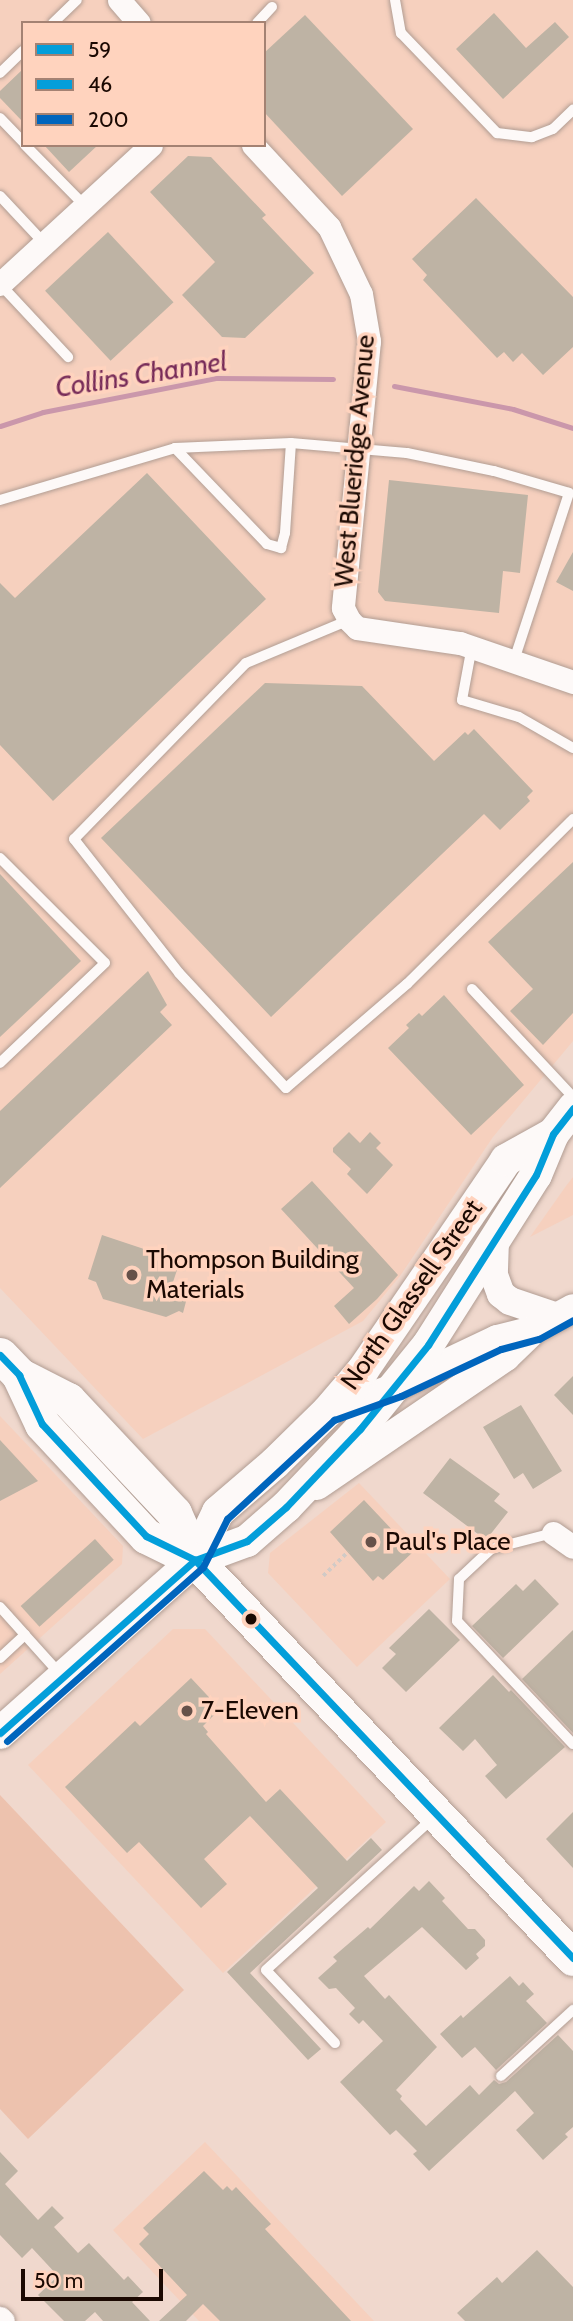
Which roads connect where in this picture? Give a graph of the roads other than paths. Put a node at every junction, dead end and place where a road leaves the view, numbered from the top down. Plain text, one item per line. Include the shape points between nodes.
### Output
1 (77, 0) edge
2 (118, 0) edge
3 (395, 0) edge
4 (272, 7) dead end
5 (55, 21) edge
6 (137, 21) edge
7 (259, 21) edge
8 (21, 53) edge
9 (0, 72) edge
10 (573, 110) edge
11 (0, 118) edge
12 (21, 141) edge
13 (27, 147) edge
14 (149, 147) edge
15 (255, 147) edge
16 (0, 196) edge
17 (85, 206) junction
18 (44, 243) junction
19 (0, 284) edge
20 (68, 357) dead end
21 (291, 443) junction
22 (175, 448) junction
23 (359, 448) junction
24 (0, 500) edge
25 (349, 620) junction
26 (472, 646) junction
27 (514, 660) junction
28 (573, 682) edge
29 (573, 748) edge
30 (573, 819) edge
31 (0, 858) edge
32 (472, 989) dead end
33 (0, 1063) edge
34 (573, 1097) edge
35 (573, 1108) edge
36 (553, 1134) junction
37 (495, 1240) junction
38 (555, 1318) edge
39 (10, 1365) edge
40 (396, 1387) junction
41 (328, 1410) junction
42 (286, 1507) junction
43 (553, 1533) joint
44 (573, 1547) edge
45 (195, 1560) junction
46 (0, 1607) edge
47 (24, 1636) junction
48 (0, 1658) edge
49 (62, 1676) junction
50 (0, 1733) edge
51 (573, 1744) edge
52 (437, 1815) junction
53 (573, 1958) edge
54 (573, 2010) edge
55 (335, 2043) dead end
56 (501, 2076) dead end

1 - 5 lane
2 - 6 street
3 - 10 lane via 401,33 497,133 533,137 553,129
4 - 7 lane
8 - 9 lane
11 - 12 lane
13 - 17 lane
14 - 17 street
15 - 23 street, West Blueridge Avenue via 329,227 361,294 369,341
16 - 18 lane
17 - 18 street
18 - 19 street
19 - 20 lane
21 - 22 lane
21 - 22 lane via 281,548 267,544
21 - 23 lane
22 - 24 lane
23 - 25 street, West Blueridge Avenue via 343,608
23 - 27 lane via 494,471 569,493
25 - 26 street, West Blueridge Avenue via 357,628
25 - 30 lane via 246,663 74,839 179,972 286,1088 407,984
26 - 27 street, West Blueridge Avenue
26 - 29 lane via 462,700 519,717
27 - 28 street, West Blueridge Avenue
31 - 33 lane via 105,963
32 - 34 lane
35 - 36 main road, North Glassell Street
36 - 37 main road, North Glassell Street via 536,1175
36 - 41 main road, North Glassell Street via 506,1160 386,1338
37 - 38 street via 495,1275 501,1294
37 - 40 main road, North Glassell Street
38 - 40 street via 497,1339
38 - 42 street via 506,1357
39 - 45 main road via 41,1424 146,1536
40 - 41 street
40 - 42 main road, North Glassell Street
41 - 45 main road, North Glassell Street via 218,1512
42 - 45 main road, North Glassell Street via 247,1541
43 - 44 street
43 - 51 lane via 491,1549 459,1579 457,1621
45 - 49 main road, North Glassell Street
45 - 52 main road
46 - 47 lane
47 - 48 lane
47 - 49 lane
49 - 50 main road, North Glassell Street
52 - 53 main road
52 - 55 lane via 267,1970
54 - 56 lane

